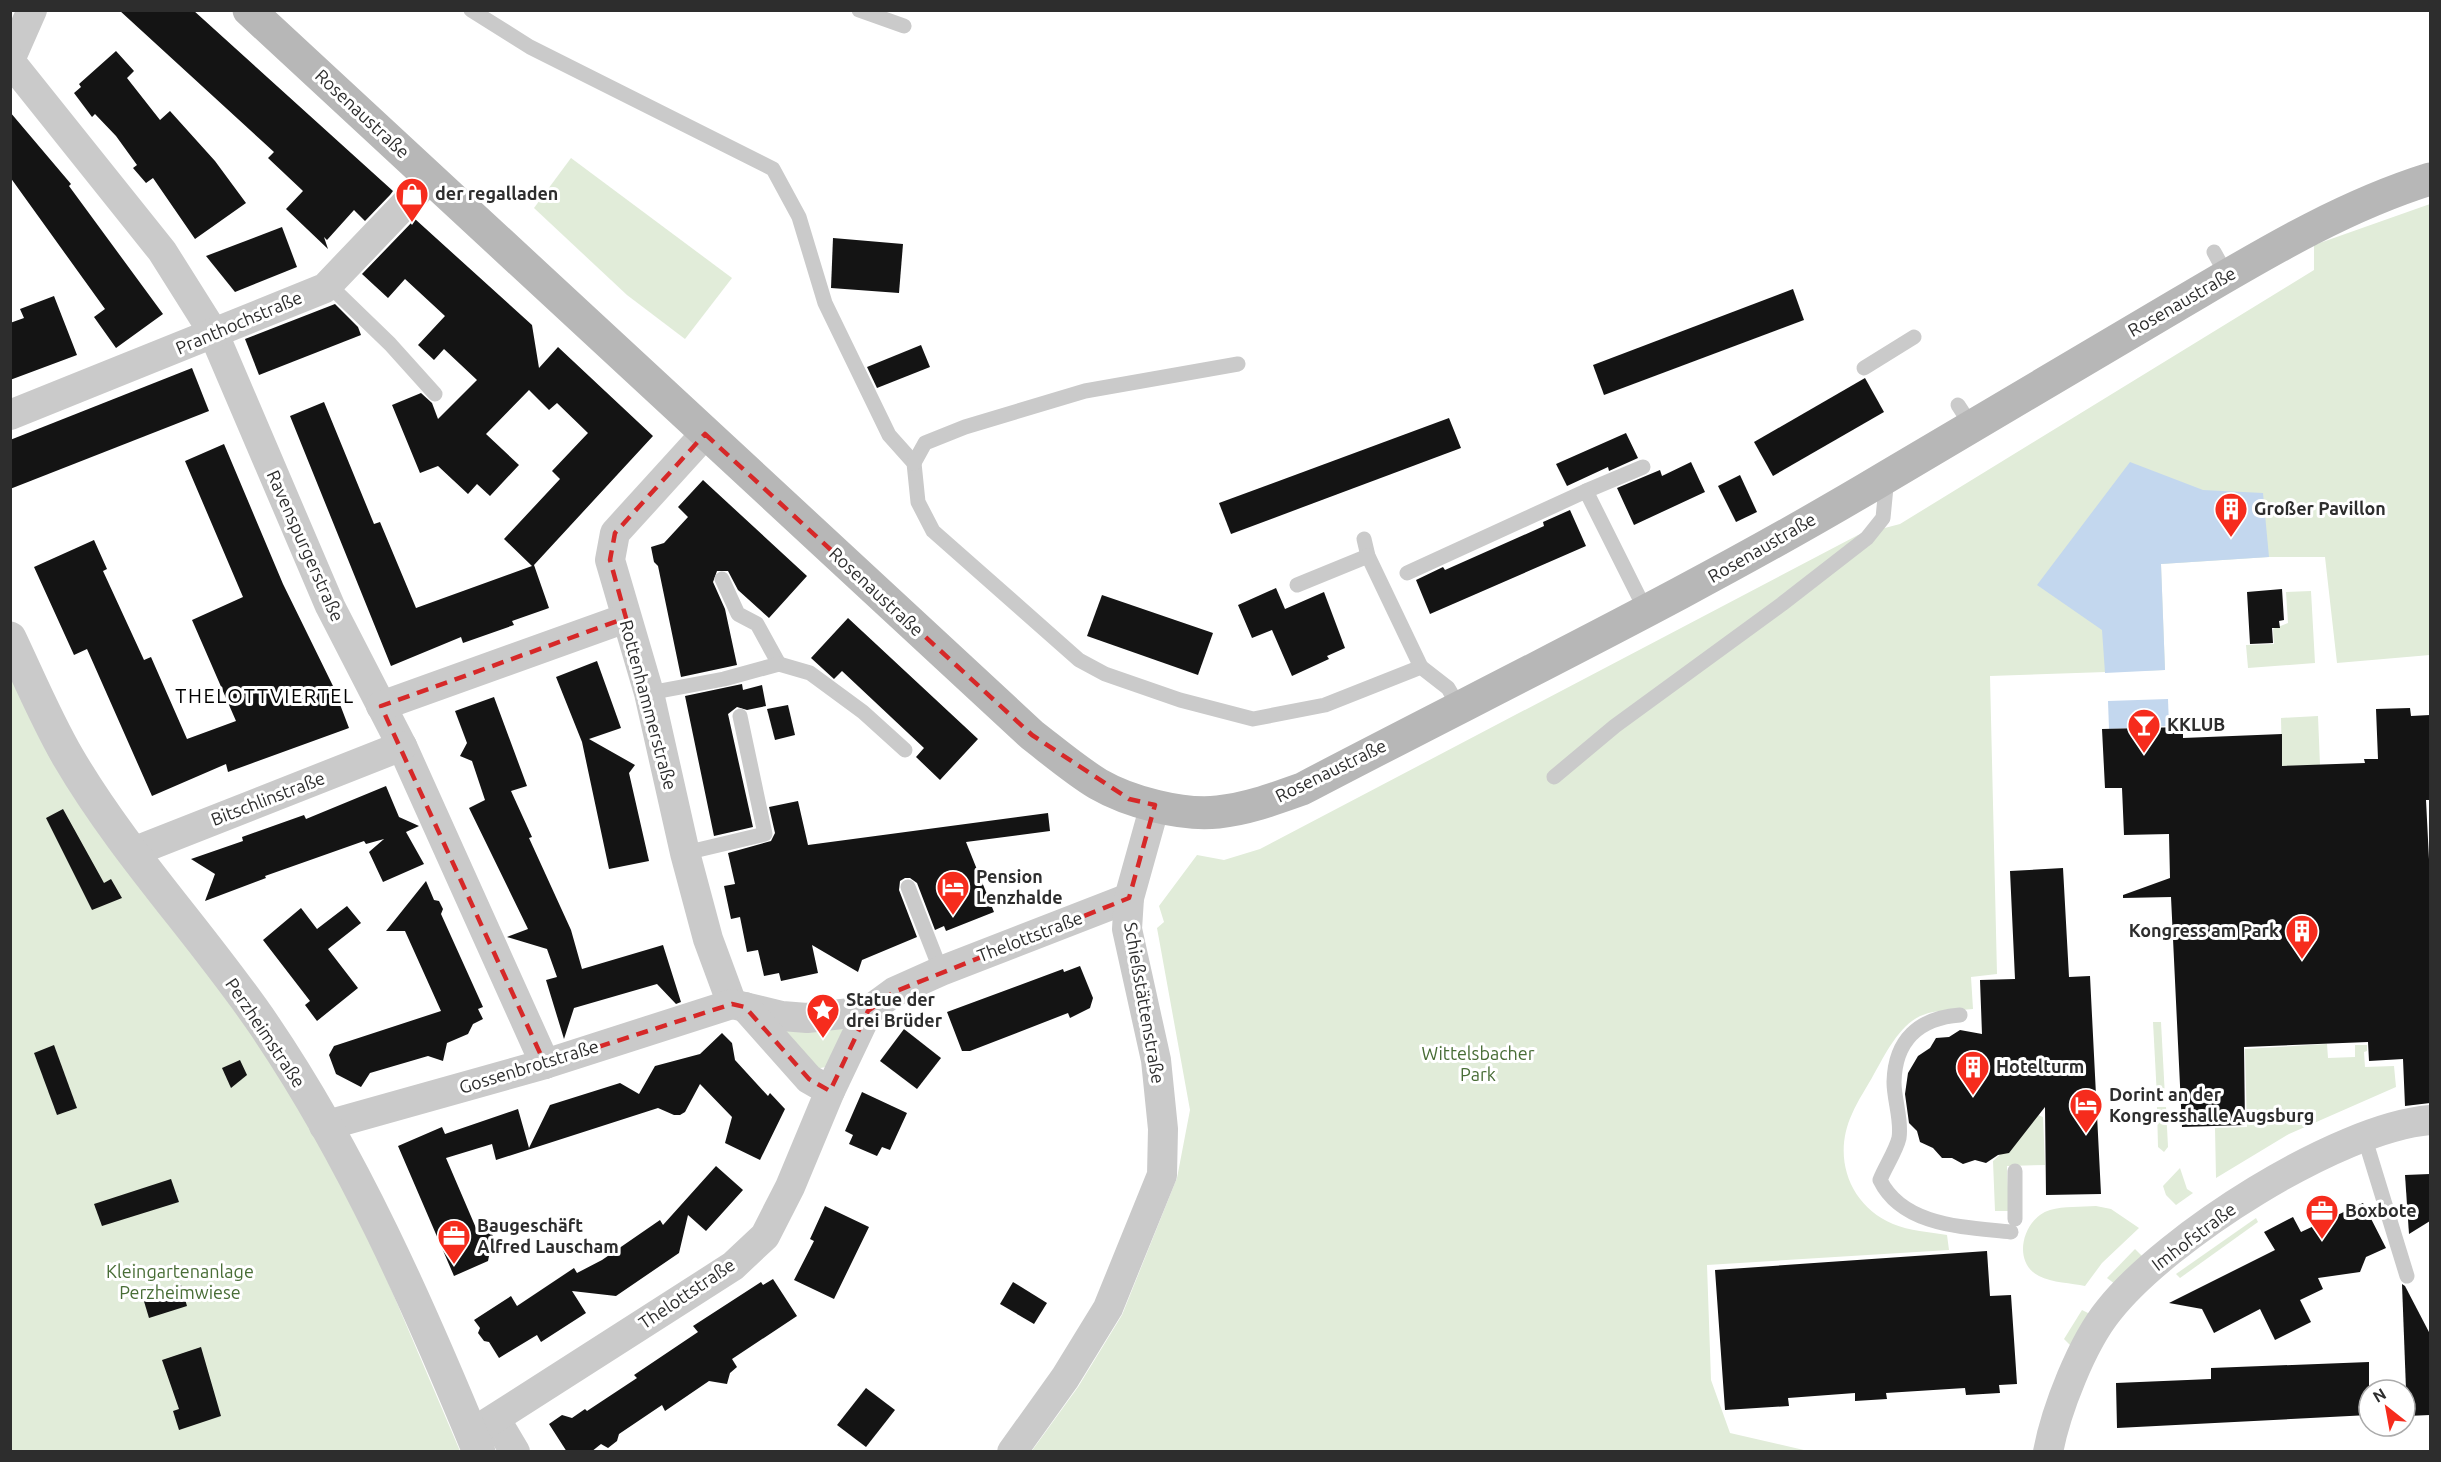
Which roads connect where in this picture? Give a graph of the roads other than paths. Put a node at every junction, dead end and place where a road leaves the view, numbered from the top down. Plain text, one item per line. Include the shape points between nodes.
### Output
1 (32, 10) edge
2 (249, 10) edge
3 (471, 10) edge
4 (859, 10) edge
5 (904, 26) dead end
6 (10, 60) edge
7 (431, 177) junction
8 (2430, 179) edge
9 (329, 285) junction
10 (213, 332) junction
11 (1914, 337) dead end
12 (1238, 364) dead end
13 (1864, 368) dead end
14 (435, 394) dead end
15 (10, 415) edge
16 (705, 434) junction
17 (914, 463) junction
18 (1643, 467) dead end
19 (1887, 477) junction
20 (1586, 491) junction
21 (1364, 539) dead end
22 (1368, 556) junction
23 (1407, 573) dead end
24 (722, 579) dead end
25 (1297, 585) dead end
26 (1647, 613) junction
27 (626, 618) junction
28 (10, 638) edge
29 (779, 664) junction
30 (1421, 667) junction
31 (649, 693) junction
32 (381, 706) junction
33 (1459, 707) junction
34 (740, 716) dead end
35 (402, 747) junction
36 (905, 750) dead end
37 (1554, 777) dead end
38 (1155, 805) junction
39 (133, 852) junction
40 (685, 853) junction
41 (909, 887) dead end
42 (1129, 898) junction
43 (941, 971) junction
44 (739, 1005) junction
45 (868, 1011) junction
46 (1960, 1015) dead end
47 (545, 1064) junction
48 (830, 1090) junction
49 (2430, 1120) edge
50 (324, 1126) junction
51 (2364, 1136) junction
52 (2015, 1171) dead end
53 (2407, 1276) dead end
54 (482, 1435) edge
55 (515, 1452) edge
56 (1012, 1452) edge
57 (2048, 1452) edge

1 - 6 street, Ravenspurgerstraße
2 - 7 main road, Rosenaustraße
3 - 17 lane via 530,47 773,169 799,217 825,303 889,435
4 - 5 lane
6 - 10 street, Ravenspurgerstraße via 162,251
7 - 9 street, Pranthochstraße
7 - 16 main road, Rosenaustraße
8 - 19 main road, Rosenaustraße via 2221,264 1965,415
9 - 10 street, Pranthochstraße
9 - 14 lane
10 - 15 street, Pranthochstraße
10 - 32 street, Ravenspurgerstraße via 330,606
11 - 13 lane
12 - 17 lane via 1085,391 965,427 925,443
16 - 27 street, Rottenhammerstraße via 615,532 610,560
16 - 38 main road, Rosenaustraße via 1032,735 1099,784 1129,799
17 - 30 lane via 918,502 933,531 1079,660 1105,674 1180,700 1253,719 1325,705
18 - 20 lane
19 - 26 main road, Rosenaustraße
19 - 37 lane via 1883,518 1867,538 1615,726
20 - 23 lane
20 - 26 lane
21 - 22 lane
22 - 25 lane
22 - 30 lane
24 - 29 lane via 738,614 757,624
26 - 33 main road, Rosenaustraße
27 - 31 street, Rottenhammerstraße
27 - 32 street
28 - 39 street, Perzheimstraße via 68,757
29 - 31 lane
29 - 36 lane via 810,673 863,712
30 - 33 lane via 1448,688
31 - 40 street, Rottenhammerstraße
32 - 35 street, Ravenspurgerstraße
33 - 38 main road, Rosenaustraße via 1302,789 1261,804 1217,812
34 - 40 lane via 765,834
35 - 39 street, Bitschlinstraße
35 - 47 street, Ravenspurgerstraße
38 - 42 street, Schießstättenstraße
39 - 50 street, Perzheimstraße via 264,1026
40 - 44 street, Rottenhammerstraße via 708,939
41 - 43 lane
42 - 43 street, Thelottstraße
42 - 56 street, Schießstättenstraße via 1127,929 1156,1060 1163,1129 1162,1175 1108,1308 1065,1378
43 - 45 street, Thelottstraße via 894,992
44 - 45 street, Thelottstraße via 807,1018
44 - 47 street, Gossenbrotstraße
44 - 48 street via 810,1079
45 - 48 street, Thelottstraße
46 - 52 lane via 1930,1020 1915,1030 1900,1050 1894,1082 1899,1138 1880,1180 1908,1210 1953,1227 2013,1226
47 - 50 street, Gossenbrotstraße
48 - 54 street, Thelottstraße via 765,1236 733,1266
49 - 51 street, Imhofstraße
50 - 54 street, Perzheimstraße
51 - 53 lane
51 - 57 street, Imhofstraße via 2253,1192 2176,1247 2108,1310 2073,1374 2054,1421
54 - 55 street, Perzheimstraße

